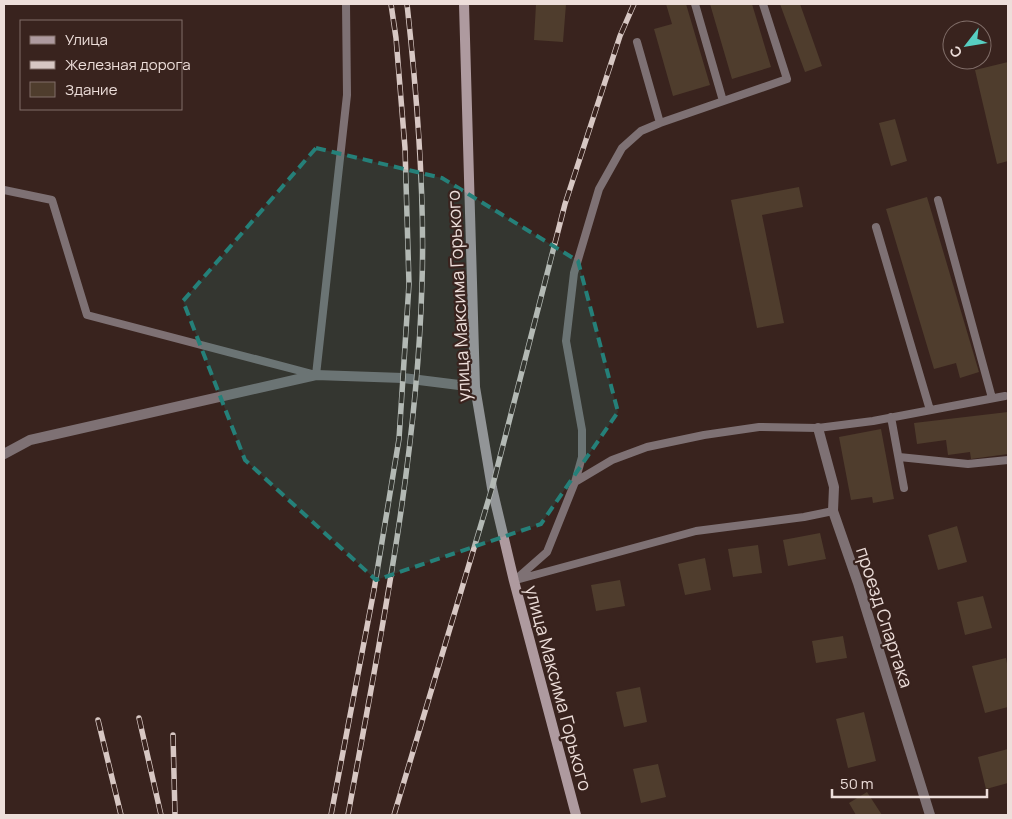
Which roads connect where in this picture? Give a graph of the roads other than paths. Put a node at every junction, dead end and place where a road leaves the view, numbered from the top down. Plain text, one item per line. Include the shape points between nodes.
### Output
1 (346, 4) edge
2 (464, 4) edge
3 (694, 4) edge
4 (764, 4) edge
5 (637, 42) dead end
6 (723, 101) junction
7 (660, 123) junction
8 (4, 190) edge
9 (938, 200) dead end
10 (876, 227) dead end
11 (316, 376) junction
12 (475, 387) junction
13 (1005, 396) dead end
14 (992, 398) junction
15 (930, 410) junction
16 (892, 417) junction
17 (818, 428) junction
18 (4, 454) edge
19 (899, 457) junction
20 (1008, 460) edge
21 (575, 482) junction
22 (904, 488) dead end
23 (833, 510) junction
24 (514, 581) junction
25 (576, 815) edge
26 (930, 815) edge

1 - 11 lane via 347,95
2 - 12 street, улица Максима Горького
3 - 6 lane
4 - 6 lane via 787,79
5 - 7 lane
6 - 7 lane
7 - 21 lane via 641,131 622,148 599,189 574,273 566,342 582,430 582,457
8 - 11 lane via 52,200 87,315
9 - 14 lane
10 - 15 lane
11 - 12 street via 403,378
11 - 18 street via 30,440
12 - 24 street, улица Максима Горького via 492,488
13 - 14 lane
14 - 15 lane
15 - 16 lane
16 - 17 lane
16 - 19 lane
17 - 21 lane via 759,427 647,447 612,460
17 - 23 street, проезд Спартака via 834,487
19 - 20 lane via 968,464
19 - 22 lane
21 - 24 lane via 547,552
23 - 24 lane via 804,517 696,531
23 - 26 street, проезд Спартака
24 - 25 street, улица Максима Горького

